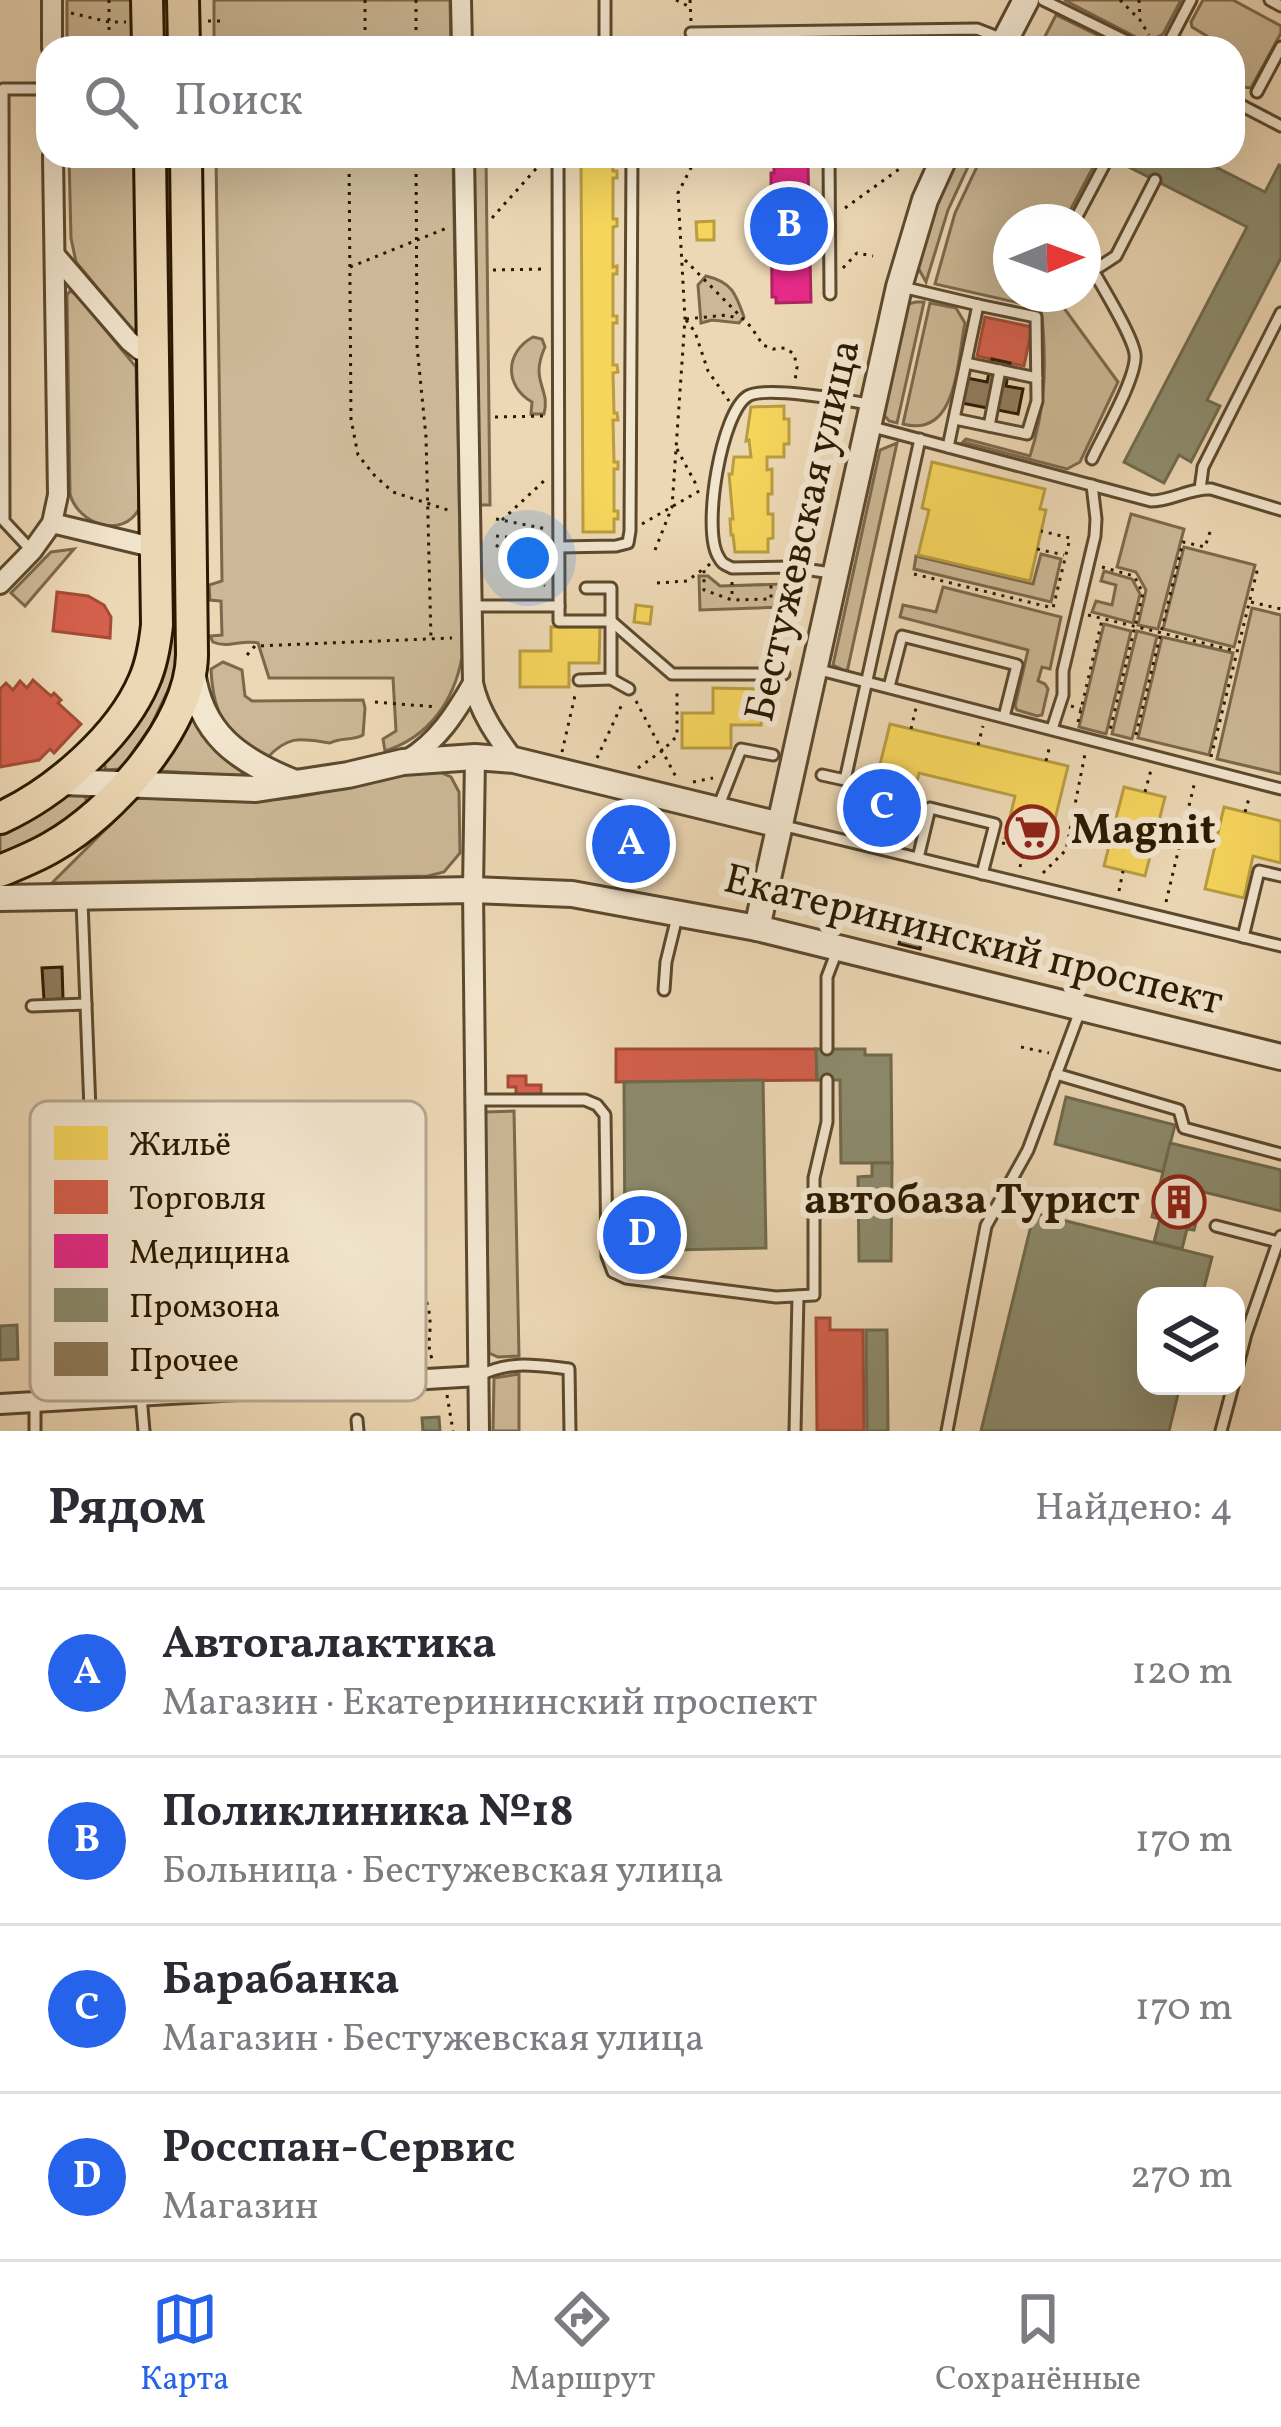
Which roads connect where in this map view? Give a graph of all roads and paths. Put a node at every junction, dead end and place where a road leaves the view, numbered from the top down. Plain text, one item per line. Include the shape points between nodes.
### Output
1 (109, 0) edge
2 (148, 0) edge
3 (183, 0) edge
4 (365, 0) edge
5 (416, 0) edge
6 (461, 0) edge
7 (604, 0) edge
8 (676, 0) edge
9 (1026, 0) edge
10 (1043, 0) edge
11 (1120, 0) edge
12 (1138, 0) edge
13 (1191, 0) edge
14 (1270, 0) edge
15 (52, 4) edge
16 (1281, 6) edge
17 (691, 7) dead end
18 (1140, 20) junction
19 (109, 22) junction
20 (691, 33) dead end
21 (52, 36) edge
22 (110, 36) edge
23 (148, 36) edge
24 (184, 36) edge
25 (365, 36) edge
26 (416, 36) edge
27 (462, 36) edge
28 (604, 36) edge
29 (988, 36) edge
30 (1008, 36) edge
31 (1116, 36) edge
32 (1148, 36) edge
33 (1172, 36) edge
34 (1281, 47) edge
35 (2, 89) edge
36 (36, 89) edge
37 (1257, 92) dead end
38 (1245, 107) edge
39 (1281, 126) edge
40 (53, 168) edge
41 (150, 168) edge
42 (186, 168) edge
43 (349, 168) edge
44 (416, 168) edge
45 (464, 168) edge
46 (537, 168) edge
47 (558, 168) edge
48 (634, 168) edge
49 (830, 168) edge
50 (901, 168) edge
51 (940, 168) edge
52 (1103, 168) edge
53 (688, 170) edge
54 (1155, 180) dead end
55 (1084, 204) edge
56 (492, 218) dead end
57 (830, 219) junction
58 (465, 221) junction
59 (417, 240) junction
60 (55, 255) junction
61 (873, 256) dead end
62 (683, 257) junction
63 (1101, 266) edge
64 (349, 268) junction
65 (558, 268) junction
66 (493, 270) dead end
67 (1101, 286) edge
68 (899, 287) junction
69 (830, 288) joint
70 (978, 305) junction
71 (1281, 313) edge
72 (685, 319) junction
73 (742, 319) junction
74 (189, 350) junction
75 (153, 351) junction
76 (966, 363) junction
77 (1000, 370) junction
78 (1037, 378) junction
79 (794, 394) junction
80 (735, 410) junction
81 (558, 416) junction
82 (871, 416) junction
83 (495, 417) dead end
84 (955, 418) junction
85 (989, 426) junction
86 (920, 439) junction
87 (676, 447) junction
88 (948, 447) junction
89 (963, 451) junction
90 (1092, 459) dead end
91 (999, 460) junction
92 (558, 467) junction
93 (959, 468) dead end
94 (994, 477) dead end
95 (1092, 485) junction
96 (1200, 489) junction
97 (699, 490) junction
98 (713, 490) junction
99 (428, 505) junction
100 (672, 507) junction
101 (1281, 510) edge
102 (470, 516) junction
103 (52, 523) junction
104 (630, 531) junction
105 (1041, 531) dead end
106 (1210, 532) dead end
107 (496, 536) dead end
108 (558, 540) junction
109 (496, 545) dead end
110 (156, 548) junction
111 (1037, 549) dead end
112 (32, 550) junction
113 (655, 550) dead end
114 (1066, 556) junction
115 (718, 557) junction
116 (1089, 563) junction
117 (1258, 566) dead end
118 (771, 567) junction
119 (732, 568) junction
120 (704, 569) junction
121 (836, 574) junction
122 (914, 574) dead end
123 (657, 583) dead end
124 (0, 584) edge
125 (586, 588) dead end
126 (732, 601) junction
127 (559, 602) junction
128 (1250, 602) junction
129 (471, 606) junction
130 (1281, 609) edge
131 (1077, 612) junction
132 (1102, 619) junction
133 (611, 621) junction
134 (1136, 627) junction
135 (1161, 633) junction
136 (472, 637) junction
137 (431, 640) junction
138 (1237, 652) junction
139 (247, 655) dead end
140 (191, 667) junction
141 (815, 669) junction
142 (784, 674) dead end
143 (677, 675) junction
144 (611, 679) junction
145 (579, 680) joint
146 (866, 681) junction
147 (473, 683) junction
148 (889, 687) junction
149 (629, 689) junction
150 (919, 695) junction
151 (375, 702) dead end
152 (457, 709) junction
153 (1081, 709) junction
154 (986, 712) junction
155 (1066, 713) dead end
156 (1004, 717) junction
157 (911, 729) dead end
158 (1076, 729) dead end
159 (1053, 730) junction
160 (1089, 739) junction
161 (1106, 743) junction
162 (978, 745) dead end
163 (1132, 750) junction
164 (662, 751) junction
165 (561, 754) dead end
166 (773, 755) dead end
167 (1154, 756) junction
168 (475, 757) junction
169 (514, 760) junction
170 (1210, 760) dead end
171 (1046, 761) dead end
172 (404, 762) junction
173 (596, 763) dead end
174 (1198, 767) junction
175 (632, 772) dead end
176 (731, 775) junction
177 (822, 775) dead end
178 (62, 782) junction
179 (1253, 782) junction
180 (297, 784) junction
181 (126, 785) junction
182 (1281, 789) edge
183 (1145, 792) dead end
184 (882, 808) dead end
185 (717, 810) junction
186 (1245, 812) dead end
187 (0, 818) edge
188 (780, 825) junction
189 (876, 831) dead end
190 (1000, 842) dead end
191 (918, 858) junction
192 (1020, 867) dead end
193 (0, 871) edge
194 (1123, 871) dead end
195 (1042, 873) dead end
196 (982, 874) junction
197 (1281, 876) edge
198 (473, 890) junction
199 (1119, 892) dead end
200 (82, 896) junction
201 (0, 898) edge
202 (1166, 902) dead end
203 (679, 912) junction
204 (757, 928) junction
205 (1243, 937) junction
206 (1281, 946) edge
207 (838, 948) junction
208 (664, 991) dead end
209 (86, 1004) junction
210 (32, 1006) dead end
211 (1081, 1008) junction
212 (1021, 1047) dead end
213 (827, 1049) dead end
214 (1064, 1056) junction
215 (1281, 1057) edge
216 (1056, 1074) junction
217 (827, 1080) dead end
218 (475, 1100) junction
219 (90, 1101) edge
220 (1281, 1154) edge
221 (1216, 1226) dead end
222 (1280, 1239) edge
223 (798, 1296) junction
224 (426, 1300) edge
225 (1245, 1338) edge
226 (478, 1376) junction
227 (439, 1378) junction
228 (426, 1379) edge
229 (1231, 1395) edge
230 (53, 1401) edge
231 (141, 1401) edge
232 (35, 1402) junction
233 (0, 1404) edge
234 (35, 1431) edge
235 (144, 1431) edge
236 (453, 1431) edge
237 (479, 1431) edge
238 (570, 1431) edge
239 (795, 1431) edge
240 (947, 1431) edge
241 (1221, 1431) edge

1 - 19 path
2 - 23 main road
3 - 24 main road
4 - 25 path
5 - 26 path
6 - 27 street
7 - 28 lane
8 - 17 path
9 - 30 street
10 - 31 lane
11 - 18 path
12 - 18 path
13 - 33 lane
14 - 16 lane
15 - 19 path
15 - 21 street
18 - 32 path
19 - 22 path
20 - 29 lane via 977,29
34 - 37 lane
35 - 36 lane
35 - 112 lane via 4,520
38 - 39 lane
40 - 60 street
41 - 75 main road
42 - 74 main road
43 - 64 path
44 - 59 path
45 - 58 street
46 - 56 path
47 - 65 lane
48 - 104 lane
49 - 57 lane
50 - 57 path
51 - 68 street, Бестужевская улица
52 - 55 lane
53 - 62 path via 678,193
54 - 63 lane via 1116,256
57 - 69 lane
58 - 59 path
58 - 102 street
59 - 64 path
59 - 99 path
60 - 75 street via 129,341
60 - 103 street
61 - 69 path via 857,253
62 - 72 path
62 - 73 path
64 - 99 path via 350,419 358,455 393,492
65 - 66 path
65 - 81 lane
67 - 90 lane via 1136,357
68 - 70 lane
68 - 82 street, Бестужевская улица
70 - 76 lane
70 - 78 lane via 1036,317
71 - 96 lane via 1202,467
72 - 73 path
72 - 80 path
72 - 87 path
73 - 79 path via 764,345 794,354
74 - 75 main road
74 - 140 main road
75 - 110 main road
76 - 77 lane
76 - 84 lane
77 - 78 lane
77 - 85 lane
78 - 85 lane via 1027,434
79 - 80 lane via 758,392
79 - 82 lane
80 - 98 lane
81 - 83 path
81 - 92 lane
82 - 86 lane
82 - 121 street, Бестужевская улица
84 - 85 lane
84 - 88 lane
86 - 88 lane
86 - 146 lane
87 - 97 path
87 - 100 path
88 - 89 lane
89 - 91 lane
89 - 93 lane
91 - 94 lane
91 - 95 lane
92 - 108 lane
92 - 108 path via 499,520
95 - 96 lane via 1163,501
95 - 116 lane
96 - 101 lane
97 - 98 path
97 - 100 path
98 - 115 lane
99 - 102 path
99 - 137 path
100 - 104 path
100 - 113 path
102 - 129 street
103 - 110 street
103 - 112 street
104 - 108 lane via 628,543 616,546
105 - 114 path via 1070,538
106 - 135 path via 1205,547 1183,542
107 - 108 path
108 - 127 lane
109 - 127 path
110 - 178 main road via 158,625 145,679 120,722
111 - 114 path
112 - 124 street
114 - 122 path via 1053,608
115 - 119 lane
115 - 120 path
116 - 131 lane
116 - 134 path via 1134,576 1143,593
117 - 128 path
118 - 119 lane
118 - 121 lane
118 - 126 path via 771,599
119 - 126 path
120 - 123 path via 687,581
120 - 126 path via 704,590
121 - 141 street, Бестужевская улица
125 - 133 lane via 611,589
127 - 129 lane
127 - 133 lane via 560,621
128 - 130 path
128 - 138 path
129 - 136 street
131 - 132 path
131 - 159 lane
132 - 134 path
132 - 153 path
133 - 143 lane
133 - 144 lane
134 - 135 path
134 - 161 path
135 - 138 path
135 - 163 path
136 - 137 path
136 - 147 street
137 - 139 path via 255,646
138 - 170 path
140 - 180 street via 195,694 221,740
140 - 181 main road via 176,715
141 - 146 lane
141 - 188 street, Бестужевская улица
142 - 143 lane
143 - 164 path via 677,736
144 - 145 lane
144 - 149 lane
145 - 165 path
146 - 148 lane
146 - 177 lane via 845,780
147 - 152 street
147 - 169 street
148 - 150 lane
148 - 156 lane via 902,636 1017,665
149 - 164 path
149 - 173 path
150 - 154 lane
150 - 157 path
151 - 152 path
152 - 172 street via 429,746
153 - 155 path
153 - 158 path
154 - 156 lane
154 - 162 path
156 - 159 lane
159 - 160 lane
159 - 171 path
160 - 161 lane
160 - 195 path via 1066,850
161 - 163 lane
163 - 167 lane
164 - 175 path
164 - 176 path via 680,785
166 - 176 lane via 741,748
167 - 174 lane
167 - 183 path
168 - 169 street, Екатерининский проспект
168 - 172 street, Екатерининский проспект
168 - 198 street
169 - 185 street, Екатерининский проспект
172 - 180 street, Екатерининский проспект
174 - 179 lane
174 - 202 path
176 - 185 lane
178 - 181 street, Екатерининский проспект
178 - 187 main road
179 - 182 lane
179 - 186 path
180 - 181 street, Екатерининский проспект
181 - 193 main road via 64,839
184 - 189 path
185 - 188 street, Екатерининский проспект
188 - 191 lane
188 - 204 street, Бестужевская улица
190 - 192 path via 1024,845
191 - 196 lane
191 - 196 lane via 930,808 994,824
194 - 199 path
196 - 205 lane
197 - 205 lane via 1259,871
198 - 200 street, Екатерининский проспект
198 - 203 street, Екатерининский проспект via 572,893
198 - 218 street
200 - 201 street, Екатерининский проспект
200 - 209 lane
203 - 204 street, Екатерининский проспект
203 - 208 lane
204 - 207 street, Екатерининский проспект
205 - 206 lane
207 - 211 street, Екатерининский проспект
207 - 213 lane via 827,977
209 - 210 lane
209 - 219 lane
211 - 214 lane
211 - 215 street, Екатерининский проспект via 1185,1024
212 - 214 path
214 - 216 lane
216 - 220 lane via 1179,1110 1184,1128
216 - 240 lane via 1028,1150 986,1226
217 - 223 lane via 814,1178 814,1295
218 - 223 lane via 597,1105 605,1115 613,1272
218 - 226 street
221 - 222 lane
222 - 225 lane
223 - 239 lane
224 - 227 path via 427,1345
226 - 227 street
226 - 237 street
226 - 238 lane via 519,1364 569,1369
227 - 228 street
227 - 236 path
229 - 241 lane
230 - 232 street
231 - 235 lane
232 - 233 street
232 - 234 lane

